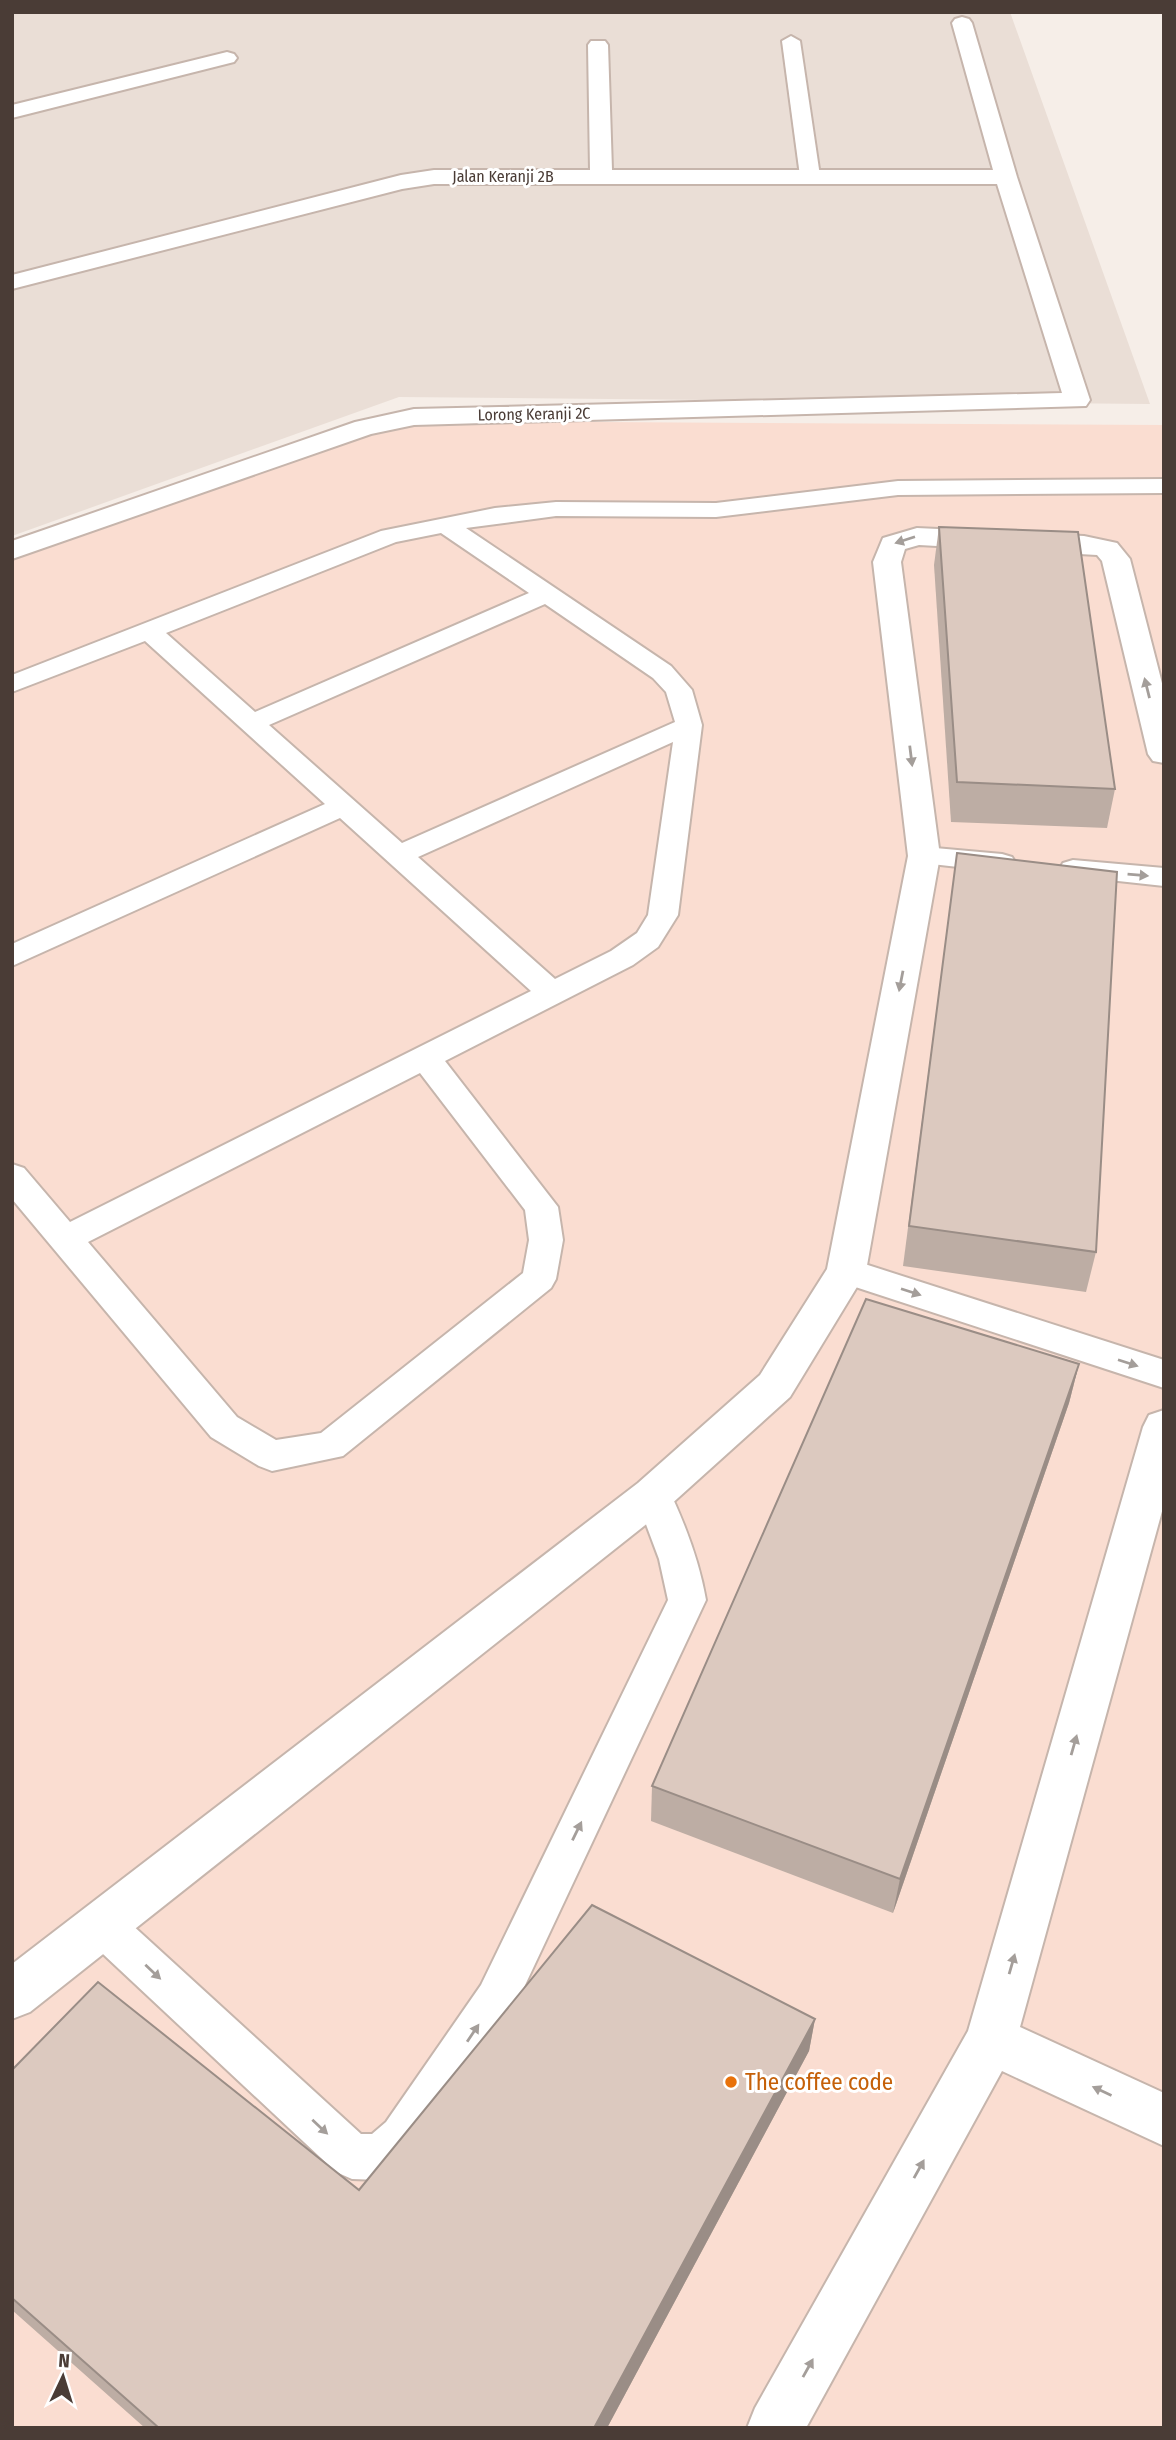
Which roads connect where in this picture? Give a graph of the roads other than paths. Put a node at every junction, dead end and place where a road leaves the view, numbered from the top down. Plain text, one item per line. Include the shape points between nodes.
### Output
1 (962, 23) dead end
2 (791, 41) dead end
3 (598, 45) dead end
4 (227, 58) dead end
5 (12, 112) edge
6 (601, 175) junction
7 (810, 176) junction
8 (1006, 177) junction
9 (12, 282) edge
10 (1164, 486) edge
11 (445, 525) junction
12 (12, 551) edge
13 (547, 594) junction
14 (149, 631) junction
15 (12, 684) edge
16 (251, 723) junction
17 (689, 725) junction
18 (1164, 754) edge
19 (344, 806) junction
20 (400, 856) junction
21 (924, 856) junction
22 (1164, 877) edge
23 (12, 956) edge
24 (552, 993) junction
25 (425, 1057) junction
26 (12, 1176) edge
27 (65, 1239) junction
28 (846, 1271) junction
29 (1164, 1374) edge
30 (1164, 1427) edge
31 (653, 1495) junction
32 (103, 1926) junction
33 (12, 1995) edge
34 (991, 2040) junction
35 (1164, 2120) edge
36 (775, 2428) edge

1 - 8 street
2 - 7 lane
3 - 6 street
4 - 5 street
6 - 7 street, Jalan Keranji 2B
6 - 9 street, Jalan Keranji 2B via 434,177 401,182
7 - 8 street, Jalan Keranji 2B
8 - 12 street, Lorong Keranji 2C via 1077,400 414,417 365,428
10 - 11 lane via 898,488 716,510 556,509
11 - 13 lane
11 - 14 lane via 390,536
13 - 16 lane
13 - 17 lane via 662,672 679,690
14 - 15 lane
14 - 16 lane
16 - 19 lane
17 - 20 lane
17 - 24 lane via 663,915 648,940
18 -> 21 street via 1116,559 1107,549 917,536 893,544 887,562
19 - 20 lane
19 - 23 lane
20 - 24 lane
21 -> 22 lane
21 -> 28 street
24 - 25 lane
25 - 27 lane
25 - 27 lane via 541,1207 546,1240 539,1279 330,1446 272,1456 224,1427
26 - 27 lane
28 -> 29 lane
28 - 31 street via 775,1386
34 -> 30 street
31 - 32 street
32 -> 31 lane via 352,2156 380,2157 402,2138 496,2000 687,1600 684,1572
32 - 33 street
35 -> 34 street
36 -> 34 street

